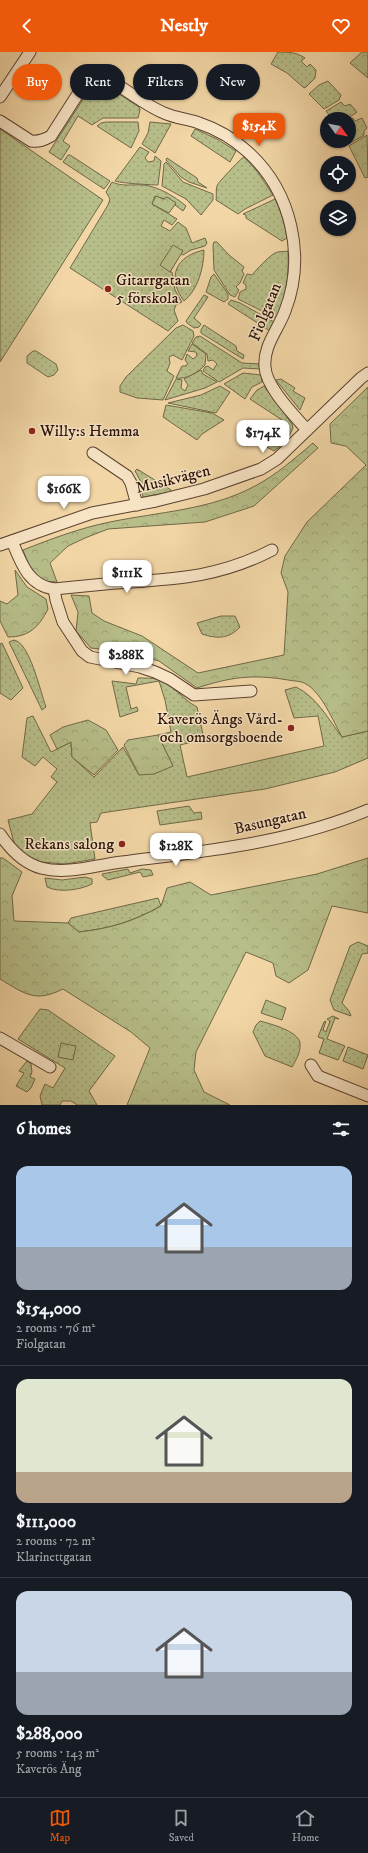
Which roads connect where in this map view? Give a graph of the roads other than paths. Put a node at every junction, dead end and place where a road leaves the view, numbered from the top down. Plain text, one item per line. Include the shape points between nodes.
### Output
1 (30, 52) edge
2 (0, 97) edge
3 (0, 121) edge
4 (368, 373) edge
5 (306, 430) junction
6 (93, 452) dead end
7 (137, 505) junction
8 (12, 540) junction
9 (0, 545) edge
10 (272, 550) dead end
11 (54, 589) junction
12 (251, 691) dead end
13 (368, 810) edge
14 (0, 834) edge
15 (0, 1038) edge
16 (310, 1065) dead end
17 (50, 1067) dead end
18 (368, 1096) edge

1 - 2 street
3 - 5 street, Fiolgatan via 31,141 46,139 51,136 83,86 100,76 165,114 211,127 237,143 261,165 280,195 290,220 296,266 289,302 265,356 266,372 273,387
4 - 5 street, Musikvägen
5 - 7 street, Musikvägen via 277,459 261,469 204,489
6 - 7 street via 127,476
7 - 8 street, Musikvägen via 92,513
8 - 9 street, Musikvägen
8 - 11 street via 30,578 46,588
10 - 11 street via 250,561 198,576
11 - 12 street via 63,622 82,651 90,658 155,672 194,695
13 - 14 street, Basungatan via 292,834 244,844 183,855 109,863 78,870 42,869 29,864 18,857
15 - 17 street
16 - 18 street via 318,1076

